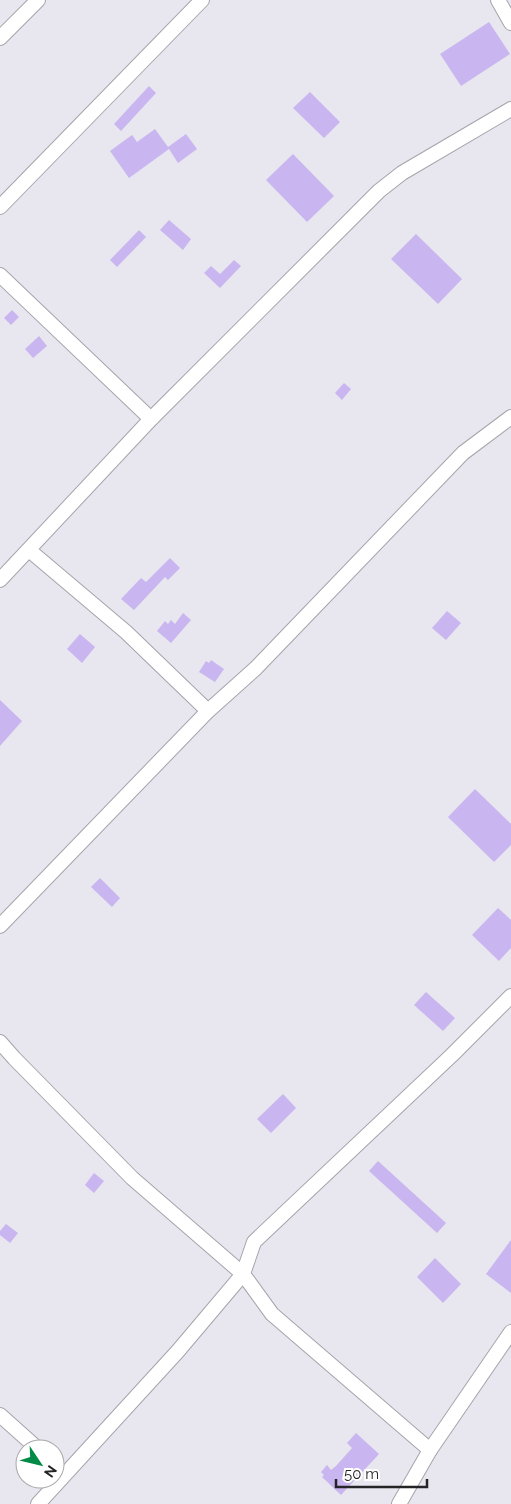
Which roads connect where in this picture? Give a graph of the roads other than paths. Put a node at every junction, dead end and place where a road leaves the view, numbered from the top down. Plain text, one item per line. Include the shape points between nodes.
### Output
1 (38, 0) edge
2 (202, 0) edge
3 (498, 0) edge
4 (511, 23) edge
5 (0, 38) edge
6 (511, 109) edge
7 (0, 207) edge
8 (0, 275) edge
9 (511, 417) edge
10 (151, 420) junction
11 (29, 550) junction
12 (0, 580) edge
13 (208, 711) junction
14 (0, 926) edge
15 (511, 996) edge
16 (0, 1042) edge
17 (243, 1274) junction
18 (511, 1332) edge
19 (0, 1415) edge
20 (27, 1439) edge
21 (430, 1450) junction
22 (65, 1464) edge
23 (47, 1489) edge
24 (38, 1504) edge
25 (399, 1504) edge

1 - 5 street
2 - 7 street
3 - 4 street
6 - 10 street via 402,173 379,192
8 - 10 street
9 - 13 street via 463,453 256,668
10 - 11 street
11 - 12 street
11 - 13 street via 126,632
13 - 14 street
15 - 17 street via 254,1242
16 - 17 street via 132,1178
17 - 21 street via 272,1314
17 - 22 street via 178,1351
18 - 21 street
19 - 20 street
21 - 25 street
23 - 24 street

